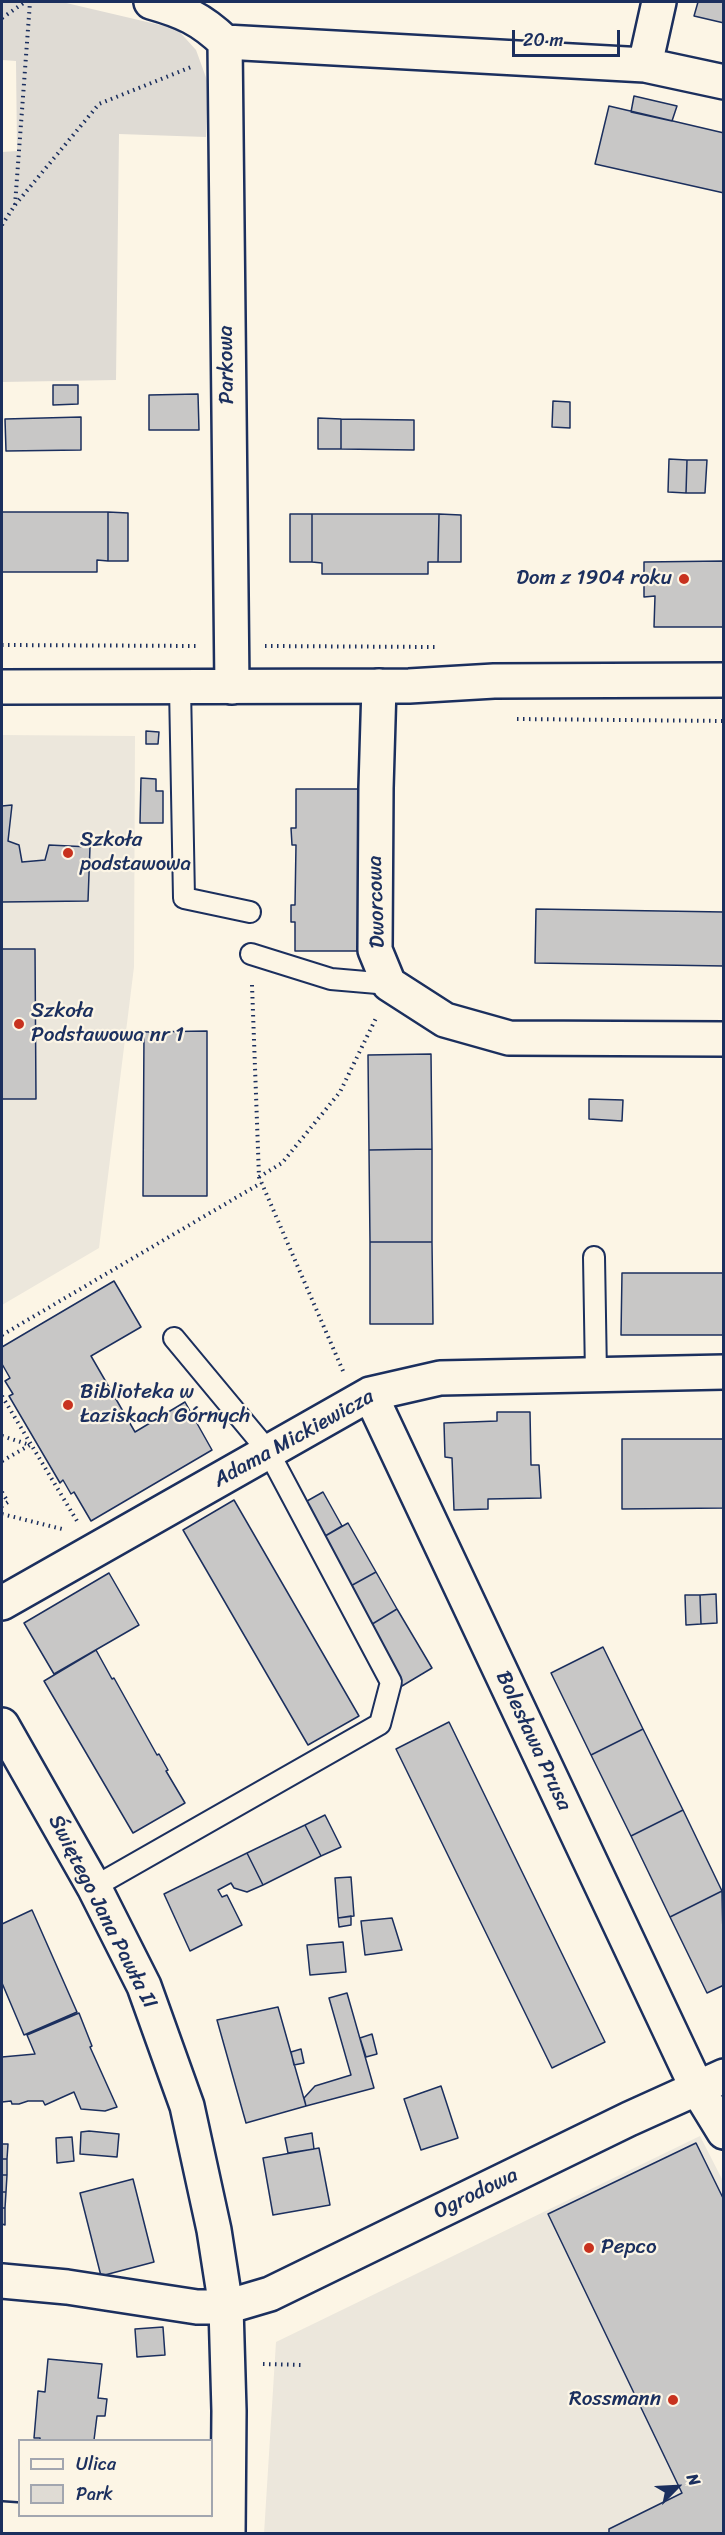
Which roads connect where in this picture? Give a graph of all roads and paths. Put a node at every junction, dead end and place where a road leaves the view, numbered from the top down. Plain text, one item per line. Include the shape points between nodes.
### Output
1 (25, 2) edge
2 (30, 2) edge
3 (151, 2) edge
4 (659, 2) edge
5 (2, 18) edge
6 (225, 48) junction
7 (645, 64) junction
8 (723, 82) edge
9 (15, 206) junction
10 (2, 225) edge
11 (2, 645) edge
12 (231, 646) junction
13 (439, 647) dead end
14 (723, 680) edge
15 (379, 686) junction
16 (2, 687) edge
17 (180, 687) junction
18 (232, 687) junction
19 (250, 912) dead end
20 (251, 954) joint
21 (389, 984) junction
22 (723, 1039) edge
23 (259, 1178) junction
24 (261, 1183) junction
25 (594, 1257) dead end
26 (2, 1335) edge
27 (174, 1338) dead end
28 (723, 1372) edge
29 (596, 1375) junction
30 (2, 1396) edge
31 (363, 1398) junction
32 (2, 1436) edge
33 (30, 1444) junction
34 (268, 1451) junction
35 (2, 1461) edge
36 (2, 1492) edge
37 (2, 1506) edge
38 (2, 1514) edge
39 (98, 1538) junction
40 (2, 1603) edge
41 (2, 1725) edge
42 (94, 1887) junction
43 (710, 2082) edge
44 (723, 2132) edge
45 (2, 2281) edge
46 (226, 2307) junction
47 (256, 2364) dead end
48 (304, 2366) dead end
49 (2, 2519) edge
50 (153, 2531) edge
51 (216, 2534) edge
52 (228, 2534) edge

1 - 5 path
2 - 9 path
3 - 6 street via 206,24
4 - 7 street
6 - 7 street
6 - 9 path via 99,104
6 - 12 street, Parkowa
7 - 8 street
9 - 10 path
11 - 12 path
12 - 13 path
12 - 18 street, Parkowa
14 - 15 street
15 - 18 street
15 - 21 street, Dworcowa via 375,950
16 - 17 street
17 - 18 street
17 - 19 lane via 184,898
20 - 21 lane via 332,979
20 - 23 path
21 - 22 street via 445,1020 509,1038
21 - 23 path via 376,1021 340,1092 282,1163
23 - 24 path
24 - 26 path
24 - 31 path
25 - 29 lane
27 - 34 lane
28 - 29 street, Adama Mickiewicza
29 - 31 street, Adama Mickiewicza via 440,1378
30 - 33 path
31 - 34 street, Adama Mickiewicza
31 - 43 street, Bolesława Prusa
32 - 33 path
33 - 35 path
33 - 39 path
34 - 39 street, Adama Mickiewicza
34 - 42 lane via 391,1682 380,1724
36 - 37 path via 8,1502
38 - 39 path
39 - 40 street, Adama Mickiewicza
41 - 42 street, Świętego Jana Pawła II
42 - 46 street, Świętego Jana Pawła II via 144,1986 187,2106
43 - 44 street, Bolesława Prusa
43 - 46 street, Ogrodowa via 270,2294
45 - 46 street, Ogrodowa via 197,2307
46 - 52 street, Świętego Jana Pawła II
47 - 48 path
49 - 50 street
50 - 51 street

